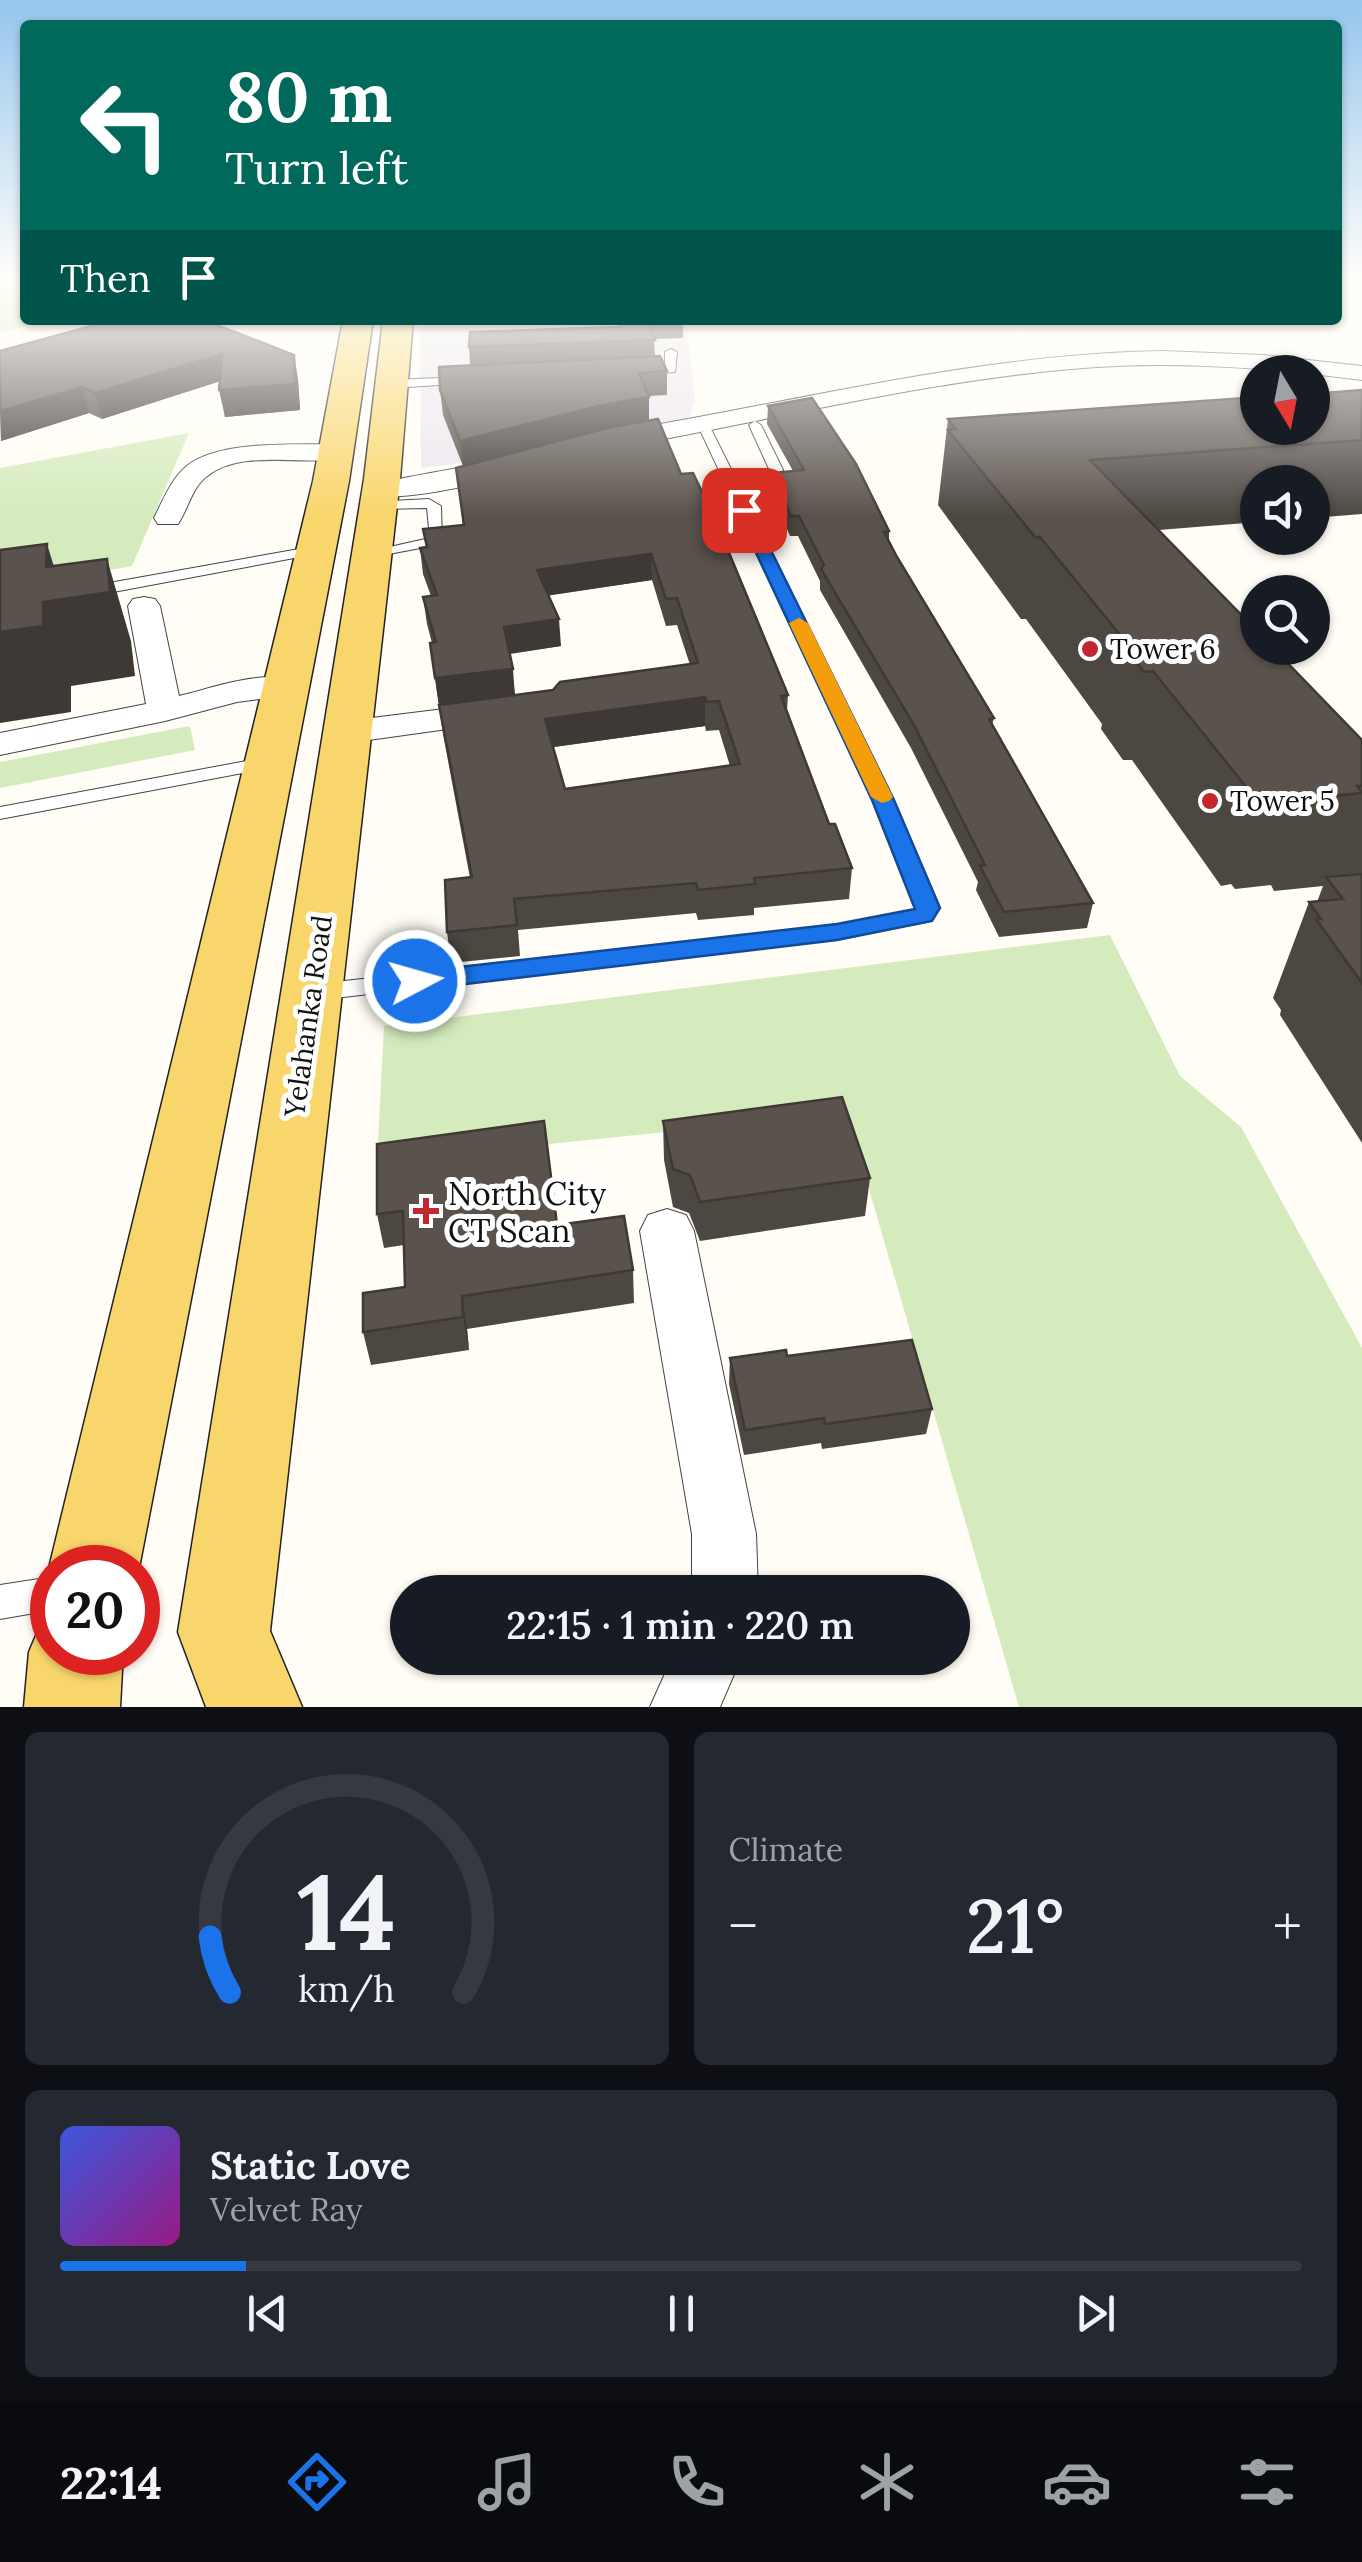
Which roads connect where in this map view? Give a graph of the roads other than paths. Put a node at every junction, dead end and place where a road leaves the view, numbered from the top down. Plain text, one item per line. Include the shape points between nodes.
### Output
1 (358, 358) edge
2 (418, 358) edge
3 (671, 358) edge
4 (1362, 373) edge
5 (626, 374) edge
6 (429, 379) junction
7 (487, 380) edge
8 (755, 425) dead end
9 (707, 432) dead end
10 (586, 446) edge
11 (529, 462) edge
12 (728, 477) junction
13 (357, 510) junction
14 (168, 518) dead end
15 (74, 594) edge
16 (144, 606) dead end
17 (164, 711) junction
18 (522, 711) edge
19 (279, 719) junction
20 (347, 732) junction
21 (0, 744) edge
22 (0, 813) edge
23 (312, 992) junction
24 (666, 1231) dead end
25 (99, 1545) edge
26 (725, 1575) edge
27 (0, 1602) edge
28 (30, 1631) edge
29 (699, 1675) edge
30 (254, 1707) edge
31 (685, 1707) edge

1 - 13 main road, Yelahanka Road
2 - 6 main road, Yelahanka Road
3 - 5 lane via 672,370
4 - 10 street via 1199,359 1052,364
6 - 7 lane
6 - 13 main road, Yelahanka Road
8 - 12 lane via 776,470 761,479
9 - 12 lane
11 - 13 street
12 - 23 lane via 883,800 928,908 924,916
13 - 14 street via 221,460 188,480
13 - 15 lane
13 - 19 main road, Yelahanka Road
13 - 20 main road, Yelahanka Road
16 - 17 street
17 - 19 street
17 - 21 street
18 - 20 street
19 - 22 lane
19 - 25 main road, Yelahanka Road
20 - 23 main road, Yelahanka Road
23 - 30 main road, Yelahanka Road via 224,1632
24 - 26 street via 724,1534
27 - 28 lane
29 - 31 street

